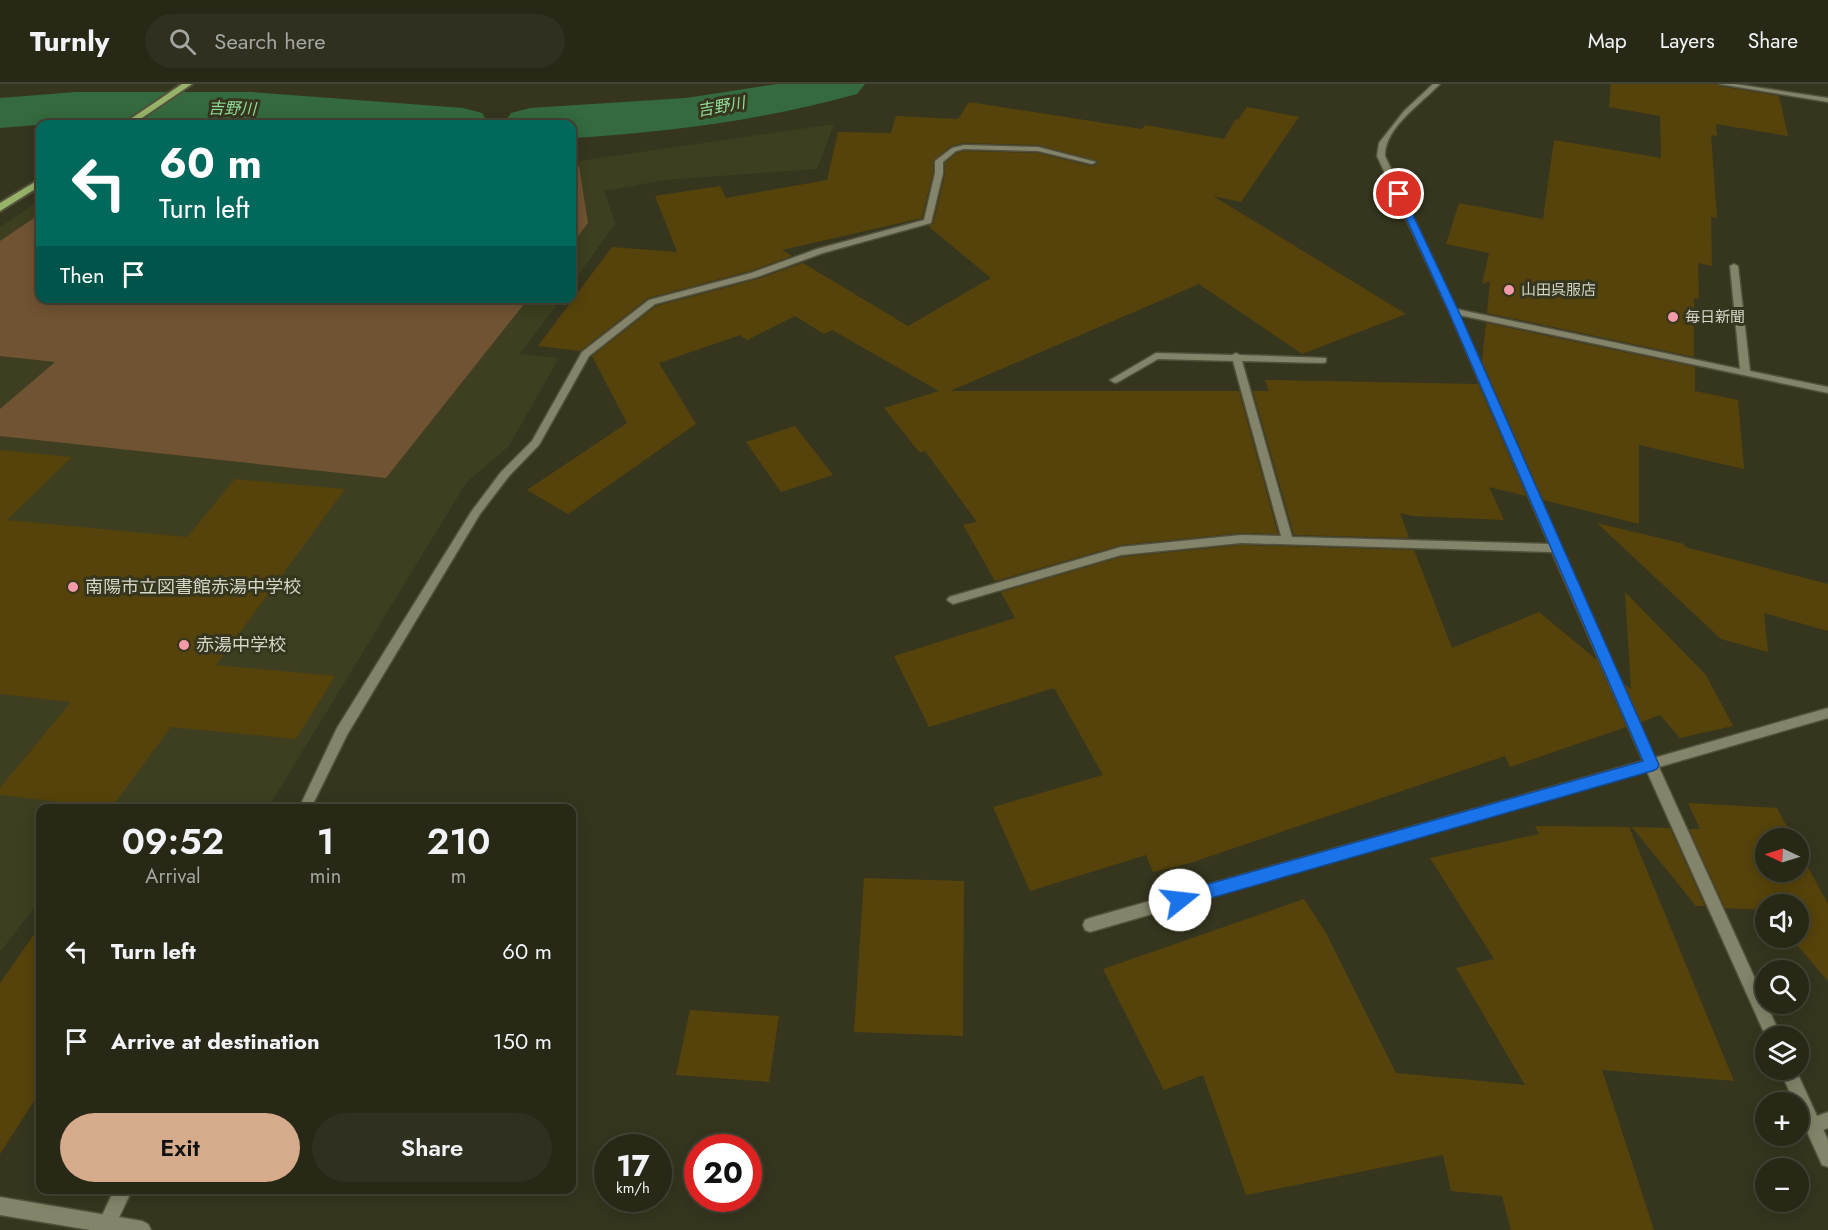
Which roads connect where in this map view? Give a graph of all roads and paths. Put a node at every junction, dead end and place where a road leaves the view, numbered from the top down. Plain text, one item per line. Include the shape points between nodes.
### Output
1 (188, 84) edge
2 (1437, 84) edge
3 (1722, 84) edge
4 (1828, 100) edge
5 (134, 120) edge
6 (1092, 162) dead end
7 (36, 185) edge
8 (0, 208) edge
9 (1734, 266) dead end
10 (1453, 310) junction
11 (1236, 356) junction
12 (1323, 360) dead end
13 (1745, 371) junction
14 (1115, 380) dead end
15 (1828, 390) edge
16 (1287, 540) junction
17 (1557, 548) junction
18 (953, 600) dead end
19 (1828, 713) edge
20 (1652, 765) junction
21 (308, 804) edge
22 (1090, 925) dead end
23 (1769, 1026) edge
24 (1794, 1080) edge
25 (1820, 1123) edge
26 (1828, 1159) edge
27 (121, 1194) edge
28 (0, 1206) edge
29 (107, 1224) junction
30 (142, 1230) edge

1 - 5 highway
2 - 10 street via 1406,112 1381,144 1381,156
3 - 4 street
6 - 21 street via 1038,149 954,149 939,161 928,221 652,302 585,354 536,443 505,474 476,512 342,732
7 - 8 highway
9 - 13 street
10 - 13 street
10 - 17 street
11 - 12 street
11 - 14 street via 1156,357
11 - 16 street
13 - 15 street
16 - 17 street
16 - 18 street via 1241,539 1121,551
17 - 20 street
19 - 20 street
20 - 22 street
20 - 23 street
24 - 25 street
25 - 26 street
27 - 29 street
28 - 29 street
29 - 30 street

